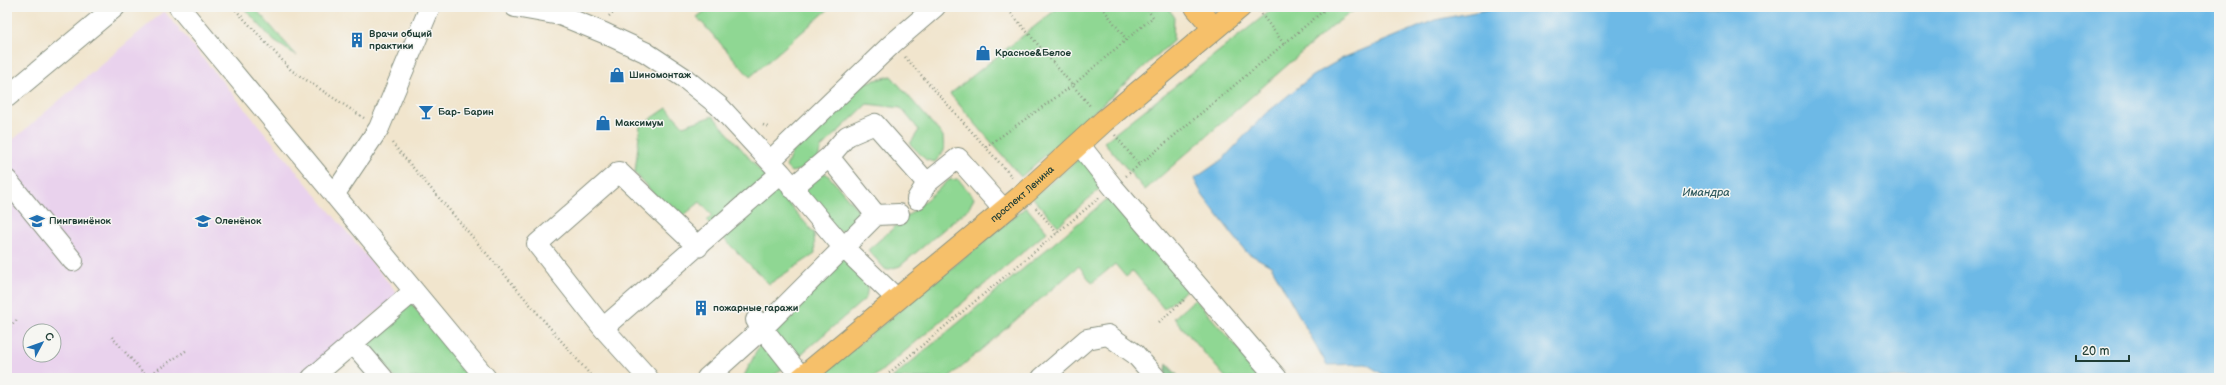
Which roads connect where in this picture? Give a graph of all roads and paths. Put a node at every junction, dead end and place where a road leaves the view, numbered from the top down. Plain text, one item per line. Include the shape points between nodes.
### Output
1 (115, 7) edge
2 (179, 7) edge
3 (233, 7) edge
4 (430, 7) edge
5 (515, 7) edge
6 (935, 7) edge
7 (1006, 7) edge
8 (1102, 7) edge
9 (1145, 7) edge
10 (1196, 7) edge
11 (1240, 7) edge
12 (1256, 7) edge
13 (1214, 28) junction
14 (1126, 39) junction
15 (892, 44) junction
16 (1284, 44) dead end
17 (1072, 86) junction
18 (7, 97) edge
19 (1104, 121) junction
20 (379, 128) junction
21 (1079, 144) junction
22 (986, 147) junction
23 (829, 157) junction
24 (1139, 165) dead end
25 (781, 174) junction
26 (7, 180) edge
27 (1024, 194) junction
28 (334, 195) junction
29 (1004, 210) junction
30 (899, 214) dead end
31 (876, 215) junction
32 (1057, 233) dead end
33 (698, 247) junction
34 (843, 247) junction
35 (72, 261) dead end
36 (1199, 287) junction
37 (414, 291) junction
38 (897, 299) junction
39 (17, 320) dead end
40 (1158, 322) dead end
41 (760, 324) junction
42 (7, 328) edge
43 (603, 328) junction
44 (112, 337) dead end
45 (352, 342) junction
46 (187, 350) dead end
47 (146, 377) edge
48 (312, 378) edge
49 (383, 378) edge
50 (486, 378) edge
51 (593, 378) edge
52 (648, 378) edge
53 (707, 378) edge
54 (802, 378) edge
55 (1042, 378) edge
56 (1156, 378) edge
57 (1278, 378) edge

1 - 18 lane
2 - 28 lane
3 - 20 path via 291,70
4 - 20 lane
5 - 25 lane via 560,16 645,52 683,76 719,106
6 - 15 lane
7 - 17 path
8 - 14 path
9 - 14 path via 1153,17
10 - 13 main road
11 - 13 main road, проспект Ленина
12 - 16 path
13 - 19 main road, проспект Ленина
14 - 17 path
15 - 22 path
15 - 25 lane
17 - 19 path
17 - 22 path
19 - 21 main road, проспект Ленина
19 - 24 path
20 - 28 lane
20 - 51 path
21 - 27 main road, проспект Ленина
21 - 36 lane
22 - 27 path via 1017,182
23 - 25 lane
23 - 29 lane via 847,136 875,124 922,191 958,158
23 - 31 lane
25 - 33 lane
25 - 34 lane
26 - 35 lane
27 - 29 main road, проспект Ленина
27 - 32 path
28 - 37 lane
29 - 38 main road, проспект Ленина
30 - 31 lane
31 - 34 lane
33 - 43 lane
33 - 43 lane via 619,172 537,244
34 - 38 lane
34 - 41 lane
36 - 40 path
36 - 57 lane
37 - 45 lane
37 - 50 lane
38 - 54 main road, проспект Ленина
39 - 42 path
41 - 53 lane
41 - 54 lane
43 - 52 lane
44 - 47 path
45 - 48 lane
45 - 49 lane
46 - 47 path
55 - 56 lane via 1086,339 1108,335 1135,354

